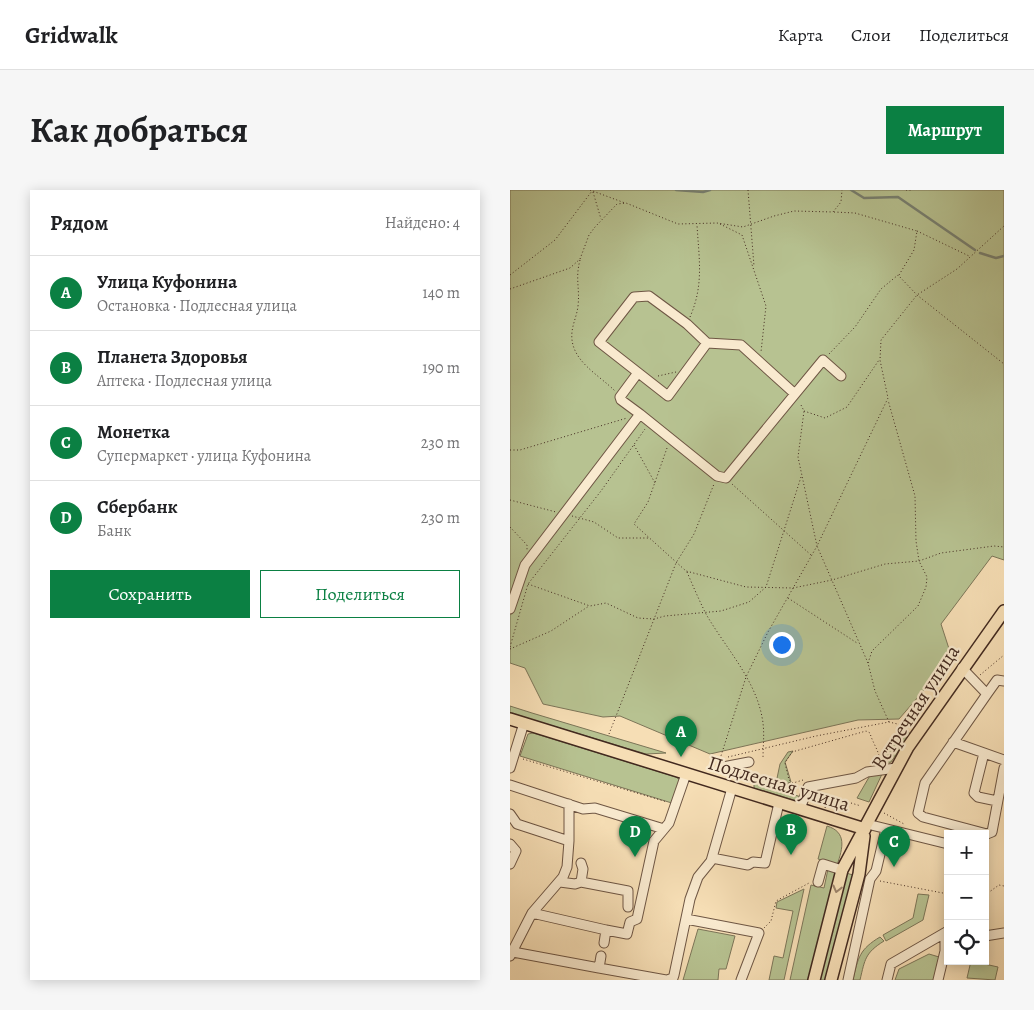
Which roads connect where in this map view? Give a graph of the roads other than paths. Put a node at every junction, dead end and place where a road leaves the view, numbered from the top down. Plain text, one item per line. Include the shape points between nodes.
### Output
1 (707, 343) junction
2 (639, 376) junction
3 (842, 376) dead end
4 (795, 394) junction
5 (640, 414) junction
6 (510, 609) edge
7 (1004, 610) edge
8 (962, 668) junction
9 (1004, 681) edge
10 (987, 694) junction
11 (510, 719) edge
12 (524, 723) junction
13 (953, 742) junction
14 (984, 753) junction
15 (1004, 760) edge
16 (749, 762) dead end
17 (723, 767) dead end
18 (510, 768) edge
19 (896, 768) junction
20 (1004, 768) edge
21 (686, 774) junction
22 (510, 785) edge
23 (732, 788) junction
24 (997, 802) junction
25 (778, 803) junction
26 (569, 804) junction
27 (800, 809) junction
28 (510, 814) edge
29 (866, 827) junction
30 (664, 829) junction
31 (886, 829) junction
32 (969, 830) edge
33 (989, 833) edge
34 (569, 841) junction
35 (944, 843) edge
36 (510, 844) edge
37 (712, 858) junction
38 (581, 863) dead end
39 (510, 864) edge
40 (842, 870) junction
41 (560, 882) junction
42 (581, 882) junction
43 (814, 882) road end
44 (628, 906) dead end
45 (532, 913) junction
46 (686, 919) junction
47 (606, 930) junction
48 (944, 933) edge
49 (1004, 934) edge
50 (989, 936) edge
51 (604, 943) dead end
52 (511, 954) edge
53 (601, 956) dead end
54 (944, 956) edge
55 (599, 968) junction
56 (666, 980) edge
57 (741, 980) edge
58 (814, 980) edge
59 (831, 980) edge
60 (848, 980) edge
61 (887, 980) edge
62 (938, 980) edge

1 - 2 street via 668,396
1 - 2 street via 650,296 634,297 599,342
1 - 4 street via 738,344
2 - 5 street via 621,395 621,400
3 - 4 street via 823,360
4 - 5 street via 721,477
5 - 6 street via 525,565
7 - 8 main road, Встречная улица
8 - 10 street
8 - 19 main road, Встречная улица
9 - 10 street via 996,680
10 - 13 street
11 - 12 main road, Подлесная улица
12 - 18 street
12 - 21 main road, Подлесная улица
13 - 14 street
13 - 32 street via 925,783 918,812 923,817
14 - 15 street
14 - 24 street via 974,793
16 - 17 street
19 - 27 street via 810,786
19 - 29 main road, Встречная улица
20 - 24 street
21 - 23 main road, Подлесная улица
21 - 30 street via 677,805
22 - 26 street
23 - 25 main road, Подлесная улица
23 - 37 street
24 - 33 street via 992,832
25 - 27 main road, Подлесная улица
25 - 37 street via 765,863 748,865
26 - 30 street via 584,809 595,808
26 - 34 street
27 - 29 main road, Подлесная улица
28 - 34 street via 517,824
29 - 31 street
29 - 40 main road, Встречная улица
29 - 59 main road via 859,874
30 - 47 street via 654,841 637,919 630,922 627,934
31 - 35 street
31 - 60 street via 876,871 870,878
34 - 41 street via 567,867
36 - 39 street via 516,851
37 - 46 street via 698,877
38 - 42 street
40 - 43 street via 822,864
40 -> 58 main road, Встречная улица
41 - 42 street
41 - 45 street
42 - 44 street via 628,891
45 - 47 street
45 - 52 street
46 - 56 street via 674,975
46 - 57 street via 759,933
47 - 51 street
48 - 61 street via 891,964
49 - 50 street
52 - 55 street
53 - 55 street
54 - 62 street
55 - 56 street

